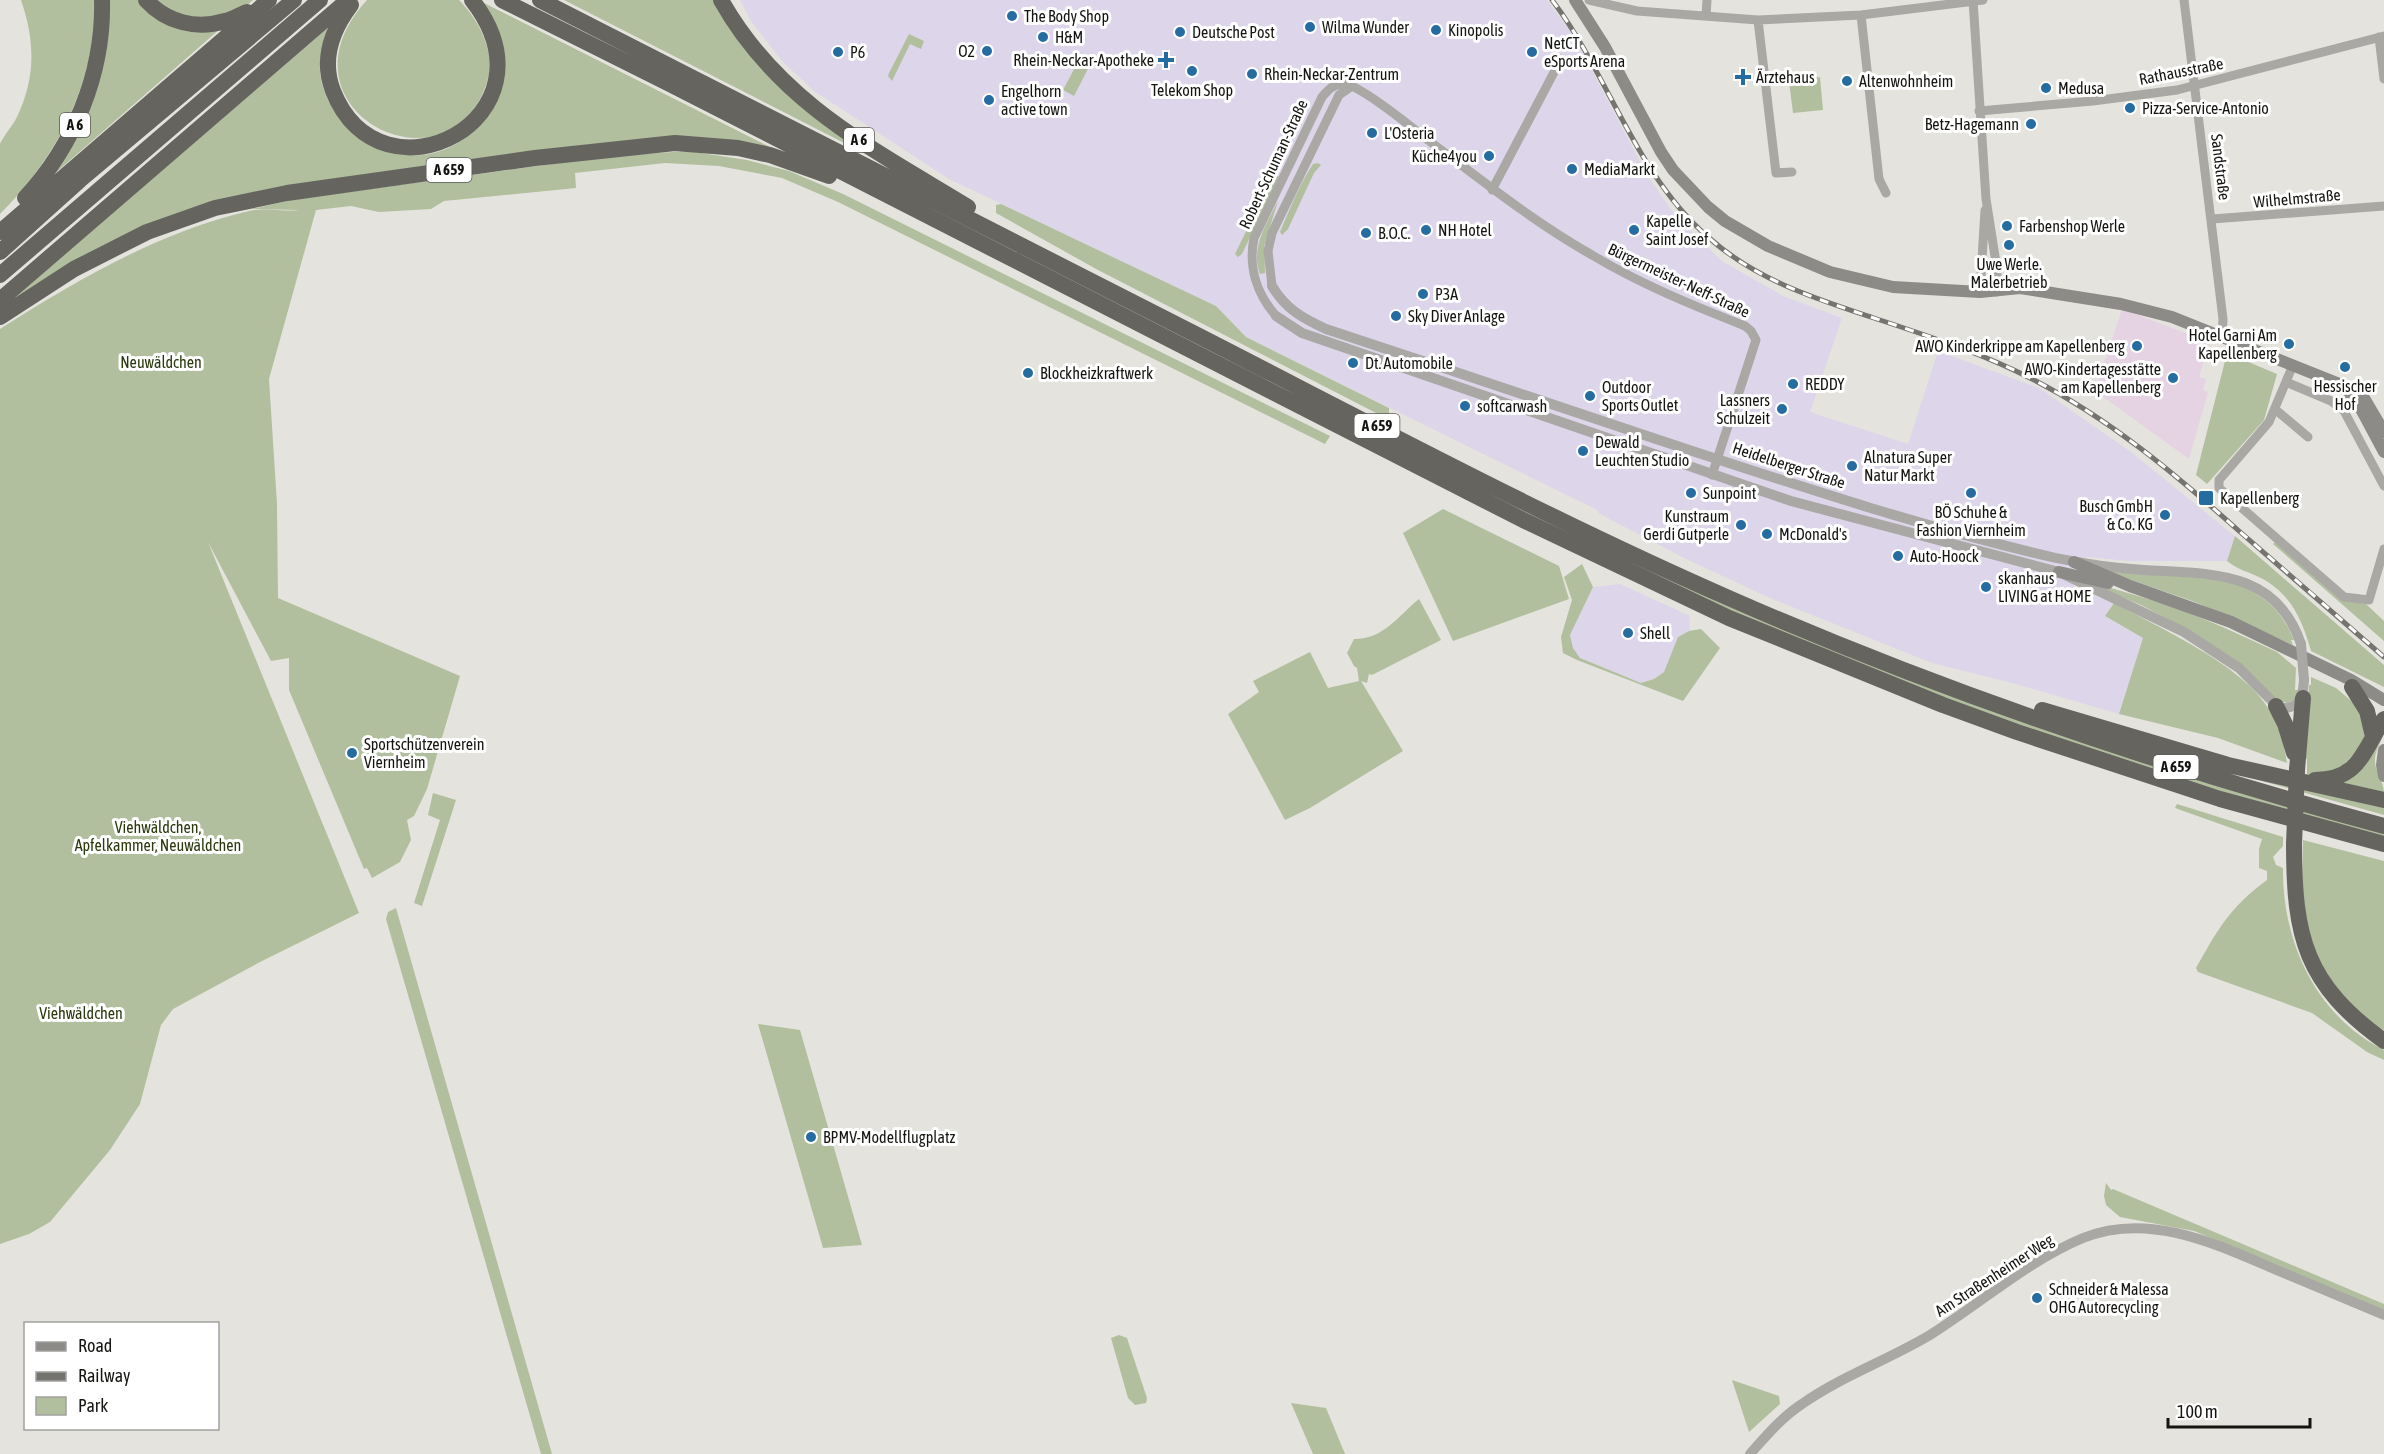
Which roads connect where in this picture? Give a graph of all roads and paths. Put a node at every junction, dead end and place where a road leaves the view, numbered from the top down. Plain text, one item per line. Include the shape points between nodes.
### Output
1 (102, 0) edge
2 (146, 0) edge
3 (294, 0) edge
4 (320, 0) edge
5 (348, 0) edge
6 (355, 0) edge
7 (472, 0) edge
8 (502, 0) edge
9 (540, 0) edge
10 (721, 0) edge
11 (1575, 0) edge
12 (1589, 0) edge
13 (1707, 0) edge
14 (1976, 0) edge
15 (2184, 0) edge
16 (264, 4) edge
17 (1861, 15) junction
18 (1706, 16) junction
19 (1758, 20) junction
20 (2382, 36) edge
21 (1561, 59) dead end
22 (2384, 79) edge
23 (1352, 86) junction
24 (2195, 87) junction
25 (1979, 111) junction
26 (1792, 172) dead end
27 (1492, 190) junction
28 (1886, 193) dead end
29 (1986, 199) junction
30 (2384, 206) edge
31 (917, 210) junction
32 (2212, 219) junction
33 (1, 231) edge
34 (1026, 248) junction
35 (0, 252) edge
36 (0, 275) edge
37 (1272, 286) joint
38 (1980, 292) junction
39 (1996, 292) junction
40 (0, 300) edge
41 (1276, 316) joint
42 (0, 317) edge
43 (2222, 337) junction
44 (2293, 365) junction
45 (2286, 382) junction
46 (2276, 410) junction
47 (2381, 430) edge
48 (2308, 437) dead end
49 (2384, 452) edge
50 (1717, 459) junction
51 (1712, 475) junction
52 (2384, 486) edge
53 (2384, 549) edge
54 (2074, 562) junction
55 (2059, 572) junction
56 (2130, 586) junction
57 (2286, 648) junction
58 (2352, 687) junction
59 (1971, 696) junction
60 (2303, 698) junction
61 (2384, 702) edge
62 (2276, 706) junction
63 (2384, 719) edge
64 (2379, 744) edge
65 (2296, 771) junction
66 (2384, 776) edge
67 (2384, 800) edge
68 (2384, 826) edge
69 (2384, 844) edge
70 (2364, 1027) junction
71 (2384, 1034) edge
72 (2384, 1041) edge
73 (2384, 1315) edge
74 (1750, 1454) edge

1 - 33 highway, A 6 via 100,47 84,105 59,154
2 - 16 highway via 168,17 197,25 227,21
3 - 35 highway
4 - 36 highway
5 - 40 highway
6 - 7 highway via 332,37 328,62 332,88 344,112 360,129 376,139 408,148 425,147 453,137 480,115 494,88 497,47 484,16
8 - 31 highway, A 659
9 - 34 highway, A 659
10 - 34 highway, A 6 via 753,50 812,107
11 - 38 main road via 1605,47 1661,153 1690,190 1725,221 1768,246 1830,272 1893,287
12 - 18 street via 1637,11
13 - 18 street
14 - 17 street
14 - 25 street
15 - 24 street, Sandstraße
16 - 33 highway, A 6
17 - 19 street
17 - 28 street via 1879,179
18 - 19 street
19 - 26 street via 1776,173
20 - 22 street
20 - 24 street, Rathausstraße
21 - 27 street
23 - 27 street, Bürgermeister-Neff-Straße
23 - 37 street, Robert-Schuman-Straße via 1339,95 1272,233 1268,251
23 - 41 street, Robert-Schuman-Straße via 1338,85 1322,97 1254,238 1255,278 1264,301
24 - 25 street, Rathausstraße
24 - 32 street, Sandstraße
25 - 29 street
27 - 50 street, Bürgermeister-Neff-Straße via 1592,256 1751,331 1756,340
29 - 38 street
29 - 39 street via 1997,269
30 - 32 street, Wilhelmstraße
31 - 42 highway, A 659 via 759,152 675,143 623,147 335,185 214,208 104,252
31 - 69 highway, A 659 via 1523,520 1729,618 2027,736 2220,799
32 - 43 street, Sandstraße
34 - 59 highway, A 659 via 1628,552 1843,647
37 - 50 street, Heidelberger Straße via 1288,308 1326,329
38 - 39 main road
39 - 43 main road via 2073,296 2121,304 2162,314
41 - 51 street, Heidelberger Straße via 1302,333
43 - 44 main road
44 - 45 street
44 - 47 main road via 2361,394
45 - 46 street
45 - 52 street via 2331,401 2344,411
46 - 48 street
46 - 53 street via 2219,480 2219,488 2344,597 2369,600
47 - 49 main road
50 - 51 street, Bürgermeister-Neff-Straße
50 - 54 street, Heidelberger Straße via 1884,513
51 - 55 street, Heidelberger Straße via 1791,501
54 - 56 main road
54 - 60 street, Heidelberger Straße, bridge via 2223,576 2261,589 2289,617 2299,640
55 - 56 main road
55 - 62 street, Heidelberger Straße via 2184,632 2239,668
56 - 57 main road via 2231,622
57 - 58 main road
57 - 61 main road
58 - 61 main road
58 - 64 highway via 2367,711
59 - 65 highway via 2014,701 2170,749
59 - 68 highway, A 659 via 2143,757
60 - 62 street via 2288,708
60 - 65 highway
62 - 65 highway via 2285,724
63 - 64 highway
64 - 65 highway via 2340,777 2324,780
64 - 66 main road
65 - 67 highway
65 - 70 highway, bridge via 2294,890 2305,948 2330,994
70 - 71 highway
70 - 72 highway
73 - 74 street, Am Straßenheimer Weg via 2182,1233 2145,1228 2109,1230 2043,1258 1928,1336 1802,1403

